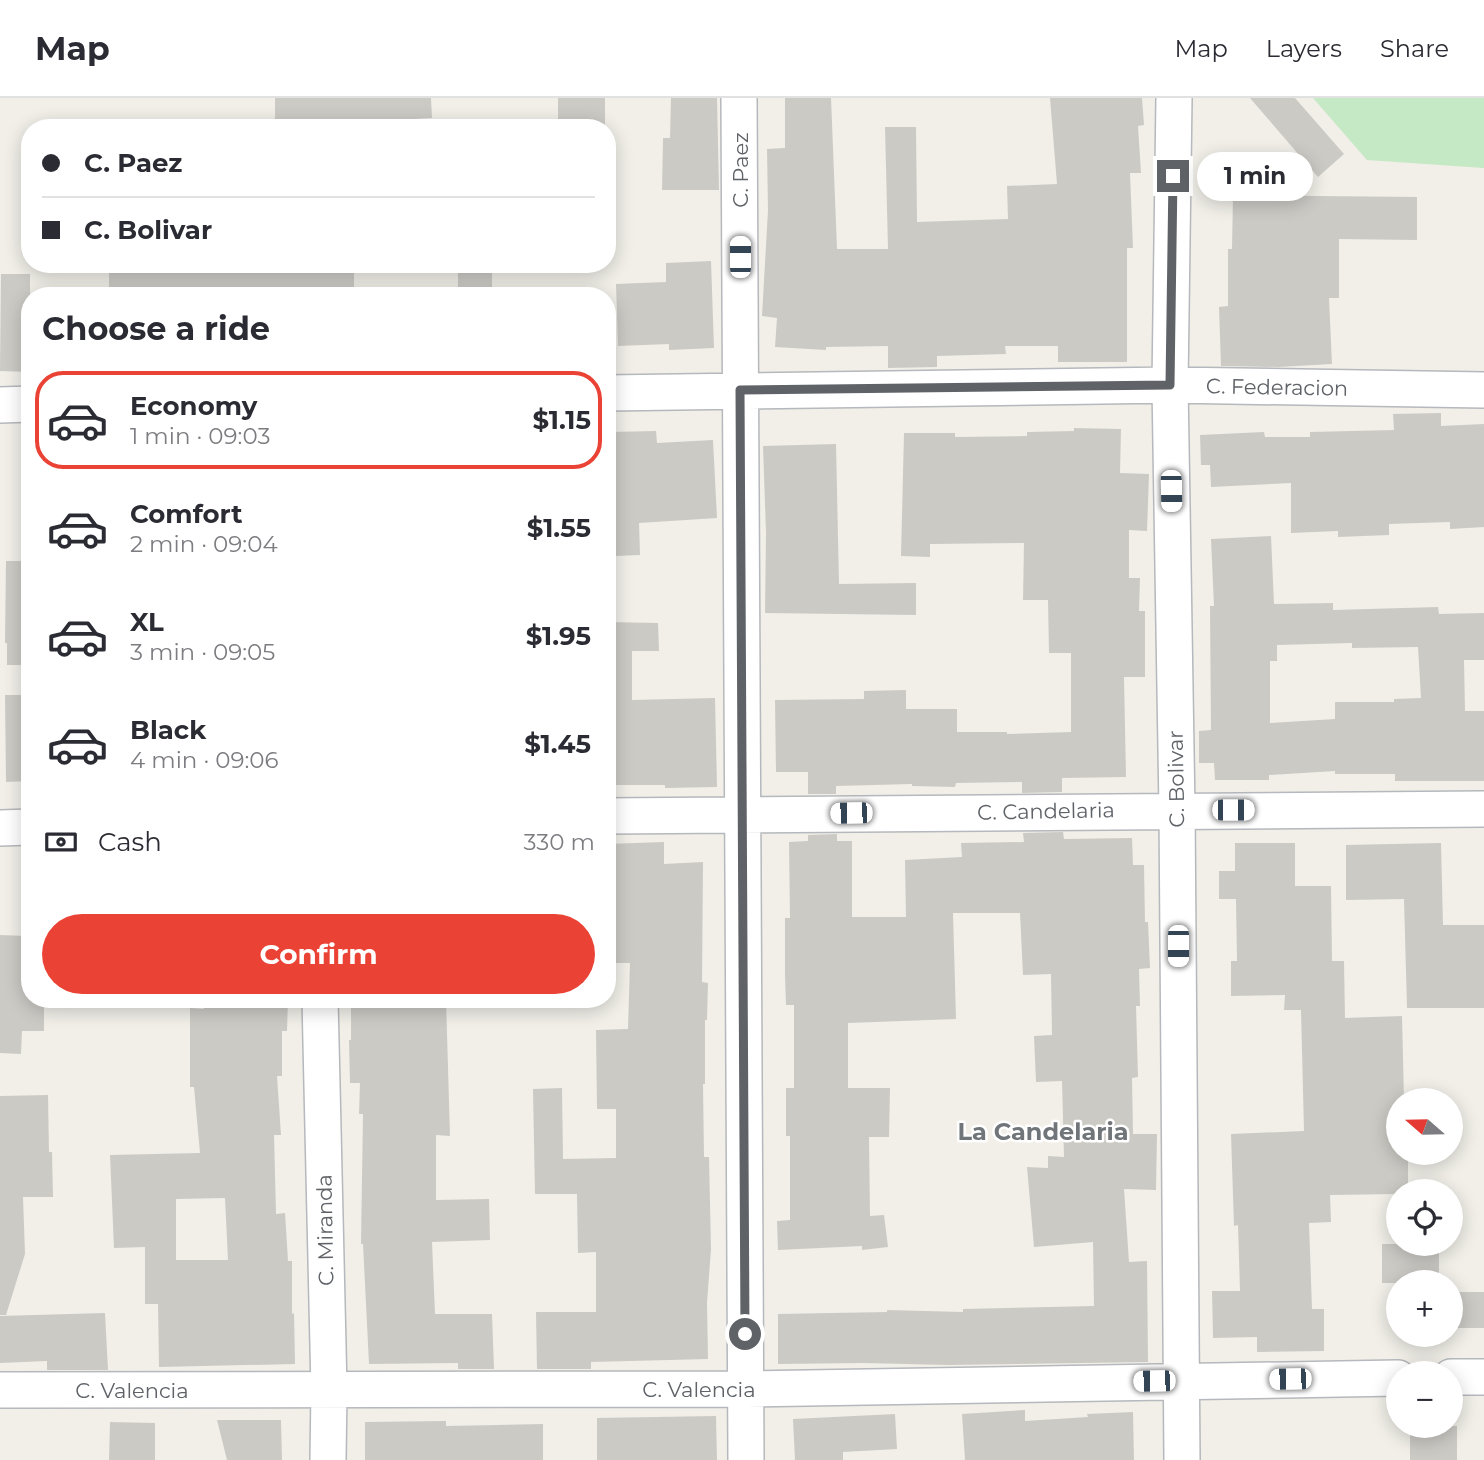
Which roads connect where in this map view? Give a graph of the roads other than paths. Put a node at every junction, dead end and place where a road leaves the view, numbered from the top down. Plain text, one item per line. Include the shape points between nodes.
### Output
1 (739, 98) edge
2 (1174, 98) edge
3 (1170, 385) junction
4 (740, 390) junction
5 (1484, 390) edge
6 (616, 393) edge
7 (21, 404) edge
8 (0, 405) edge
9 (1484, 809) edge
10 (1177, 810) junction
11 (742, 814) junction
12 (616, 816) edge
13 (21, 827) edge
14 (0, 828) edge
15 (320, 1008) edge
16 (1463, 1377) edge
17 (1484, 1377) edge
18 (1386, 1378) edge
19 (1181, 1381) junction
20 (746, 1389) junction
21 (0, 1390) edge
22 (329, 1390) junction
23 (328, 1460) edge
24 (746, 1460) edge
25 (1182, 1460) edge

1 - 4 street, C. Paez
2 - 3 street, C. Bolivar
3 - 4 street, C. Federacion
3 - 5 street, C. Federacion
3 - 10 street, C. Bolivar
4 - 6 street, C. Federacion
4 - 11 street, C. Paez
7 - 8 street
9 - 10 street, C. Candelaria
10 - 11 street, C. Candelaria
10 - 19 street, C. Bolivar
11 - 12 street, C. Candelaria
11 - 20 street, C. Paez
13 - 14 street
15 - 22 street, C. Miranda
16 - 17 street
18 - 19 street, C. Valencia
19 - 20 street, C. Valencia
19 - 25 street, C. Bolivar
20 - 22 street, C. Valencia
20 - 24 street, C. Paez
21 - 22 street, C. Valencia
22 - 23 street, C. Miranda

